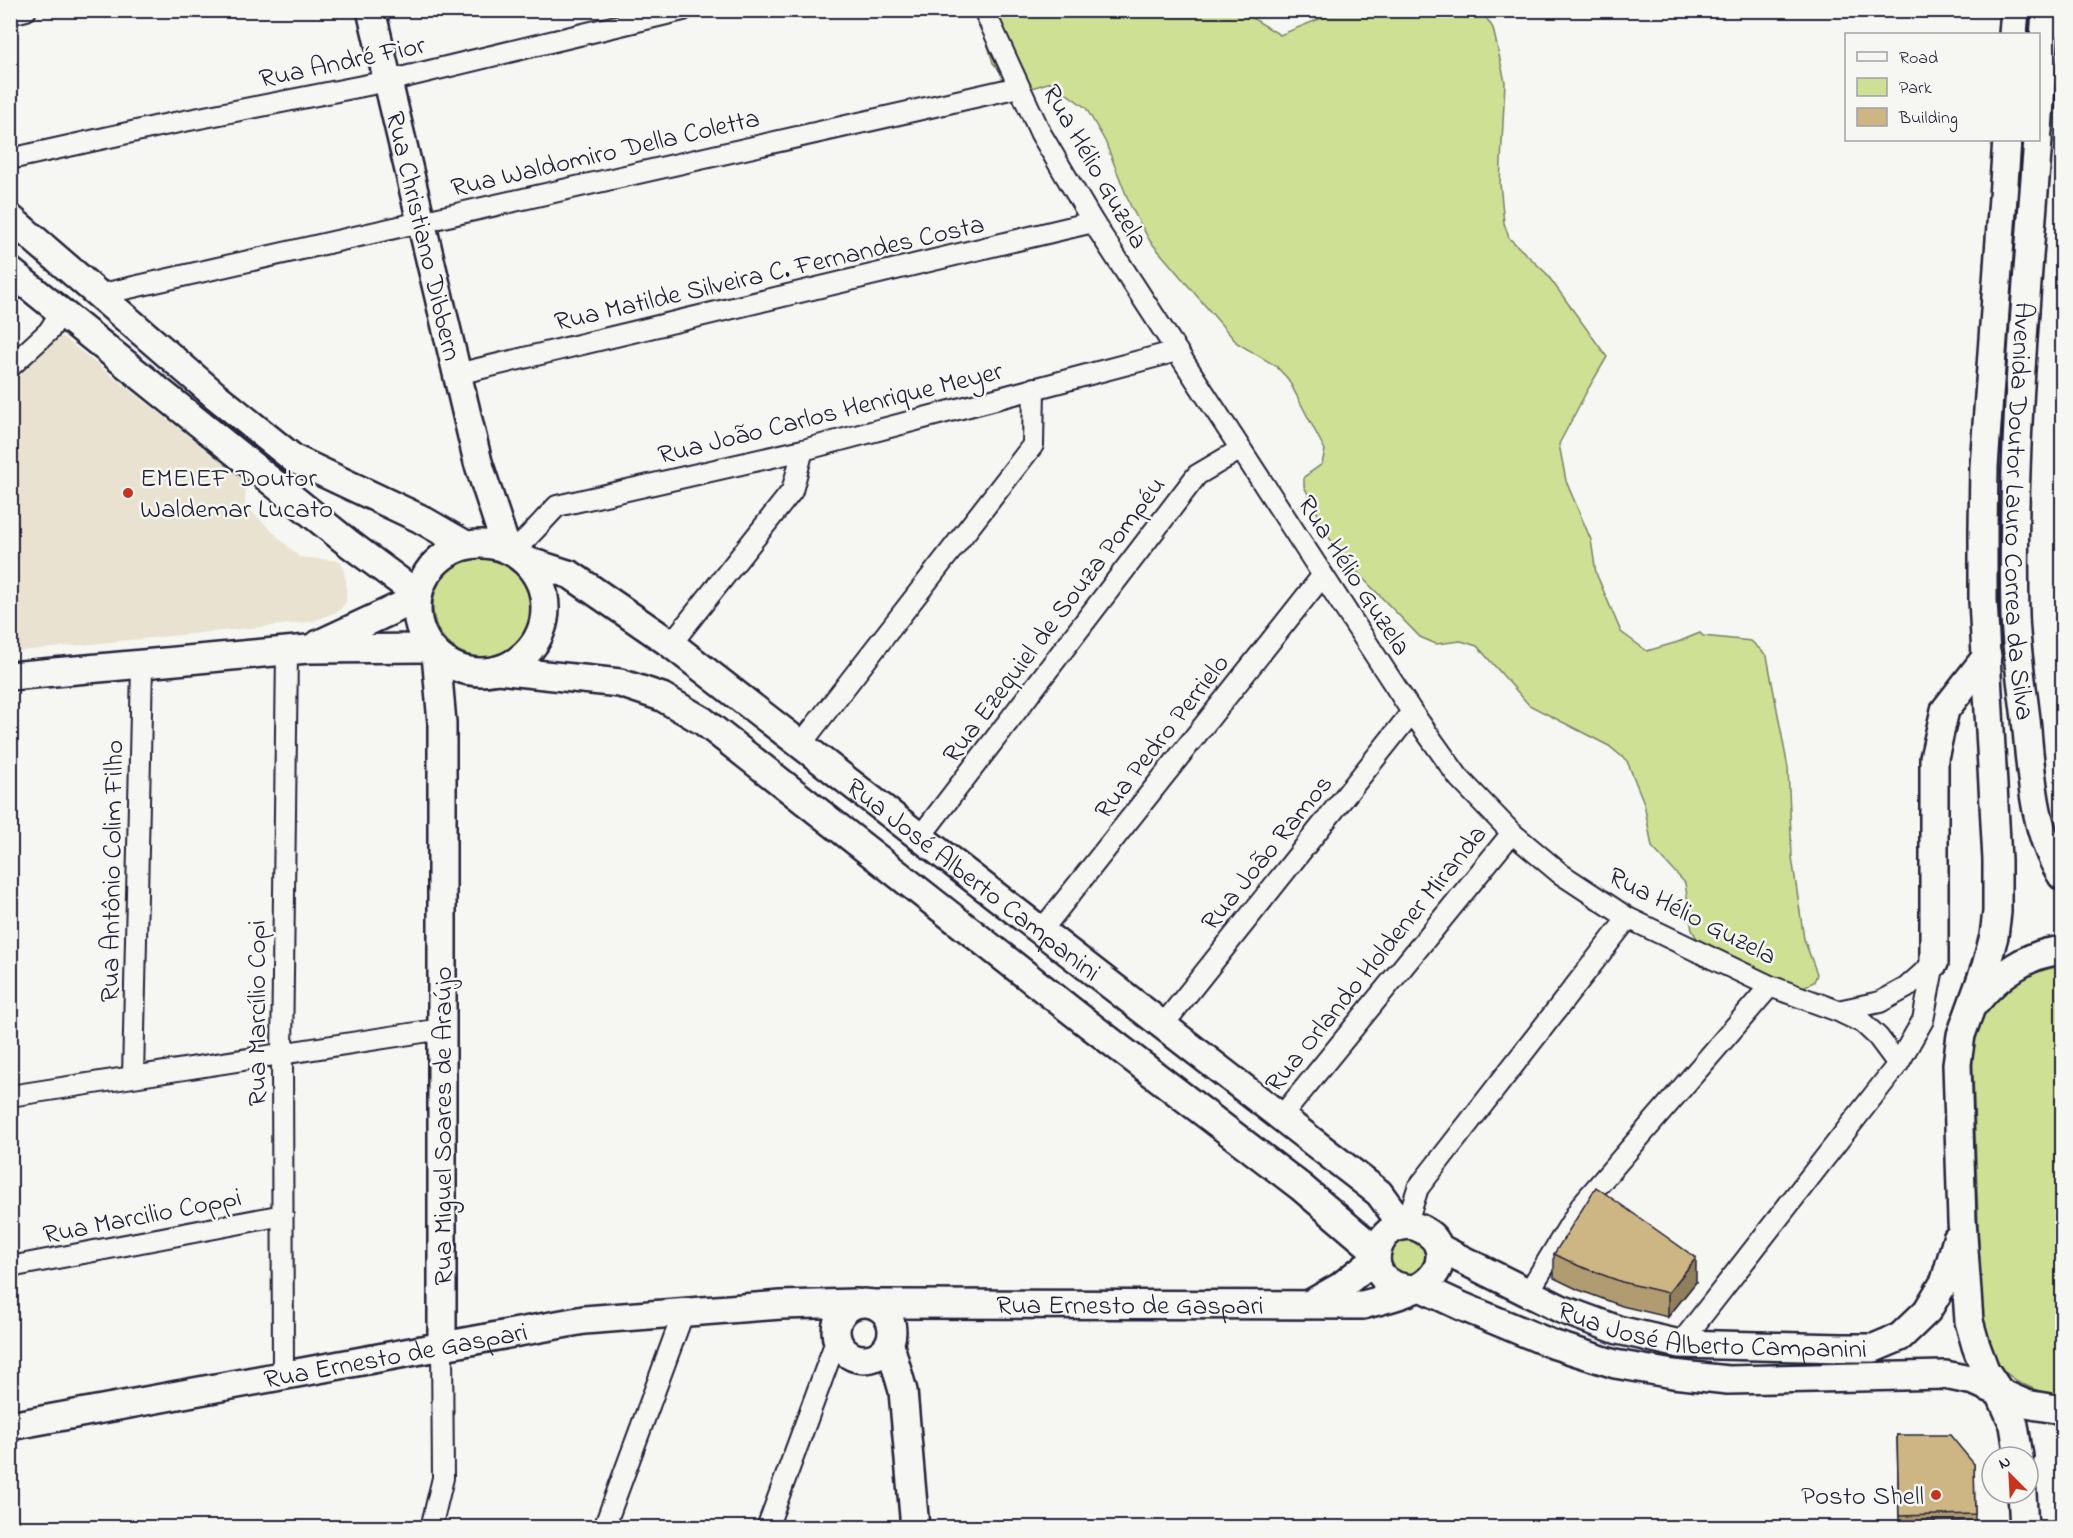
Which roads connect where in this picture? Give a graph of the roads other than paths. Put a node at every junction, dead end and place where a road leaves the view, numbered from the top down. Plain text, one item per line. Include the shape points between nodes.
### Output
1 (26, 10) edge
2 (371, 10) edge
3 (683, 10) edge
4 (984, 10) edge
5 (2015, 10) edge
6 (2046, 10) edge
7 (10, 14) edge
8 (2013, 33) edge
9 (388, 81) junction
10 (1019, 87) junction
11 (2040, 101) edge
12 (2007, 141) edge
13 (2038, 141) edge
14 (10, 159) edge
15 (10, 219) edge
16 (421, 222) junction
17 (1093, 222) junction
18 (10, 271) edge
19 (98, 295) junction
20 (61, 312) junction
21 (1177, 351) junction
22 (10, 367) edge
23 (457, 374) junction
24 (1034, 388) junction
25 (1241, 449) junction
26 (803, 450) junction
27 (478, 462) junction
28 (470, 544) junction
29 (515, 553) junction
30 (1323, 574) junction
31 (417, 597) junction
32 (671, 644) junction
33 (297, 650) junction
34 (433, 651) junction
35 (1987, 656) junction
36 (142, 666) junction
37 (493, 671) junction
38 (10, 676) edge
39 (1412, 712) junction
40 (442, 723) junction
41 (801, 744) junction
42 (1512, 833) junction
43 (920, 837) junction
44 (2062, 876) edge
45 (1628, 918) junction
46 (1041, 931) junction
47 (2062, 951) edge
48 (1934, 963) junction
49 (1770, 986) junction
50 (1838, 1011) junction
51 (1967, 1014) junction
52 (1163, 1025) junction
53 (442, 1029) junction
54 (282, 1054) junction
55 (1898, 1064) junction
56 (133, 1077) junction
57 (10, 1096) edge
58 (1281, 1117) junction
59 (283, 1215) junction
60 (1962, 1221) junction
61 (1405, 1225) junction
62 (1439, 1248) junction
63 (1376, 1255) junction
64 (10, 1267) edge
65 (1417, 1288) junction
66 (1528, 1293) junction
67 (865, 1304) junction
68 (954, 1304) junction
69 (781, 1305) junction
70 (1309, 1305) junction
71 (684, 1311) junction
72 (838, 1341) junction
73 (1680, 1344) junction
74 (886, 1345) junction
75 (442, 1346) junction
76 (283, 1376) junction
77 (1999, 1391) junction
78 (2062, 1410) edge
79 (10, 1426) edge
80 (2017, 1445) edge
81 (2023, 1505) edge
82 (431, 1527) edge
83 (603, 1527) edge
84 (767, 1527) edge
85 (915, 1527) edge
86 (2024, 1527) edge

1 - 7 street
2 - 9 street, Rua Christiano Dibbern
3 - 9 street, Rua André Fior
4 - 10 street, Rua Hélio Guzela
5 - 8 street
6 - 11 street
9 - 14 street, Rua André Fior
9 - 16 street, Rua Christiano Dibbern
10 - 16 street, Rua Waldomiro Della Coletta
10 - 17 street, Rua Hélio Guzela via 1041,134
12 - 35 street via 1984,467 1983,600
13 - 44 street, Avenida Doutor Lauro Correa da Silva via 2015,507 2015,617 2040,825
15 - 19 street
16 - 19 street, Rua Waldomiro Della Coletta
16 - 23 street, Rua Christiano Dibbern
17 - 21 street, Rua Hélio Guzela
17 - 23 street, Rua Matilde Silveira C. Fernandes Costa
18 - 20 street
19 - 28 street via 294,459
20 - 22 street via 49,331
20 - 31 street
21 - 24 street, Rua João Carlos Henrique Meyer
21 - 25 street, Rua Hélio Guzela
23 - 27 street, Rua Christiano Dibbern
24 - 26 street, Rua João Carlos Henrique Meyer
24 - 41 street via 1033,445
25 - 30 street, Rua Hélio Guzela
25 - 43 street, Rua Ezequiel de Souza Pompéu via 1197,475
26 - 29 street, Rua João Carlos Henrique Meyer via 557,506
26 - 32 street via 792,491
27 - 28 street, Rua Christiano Dibbern
27 - 29 street, Rua Christiano Dibbern
28 - 29 street
28 - 31 street via 444,555 427,572
29 - 32 street, Rua José Alberto Campanini via 571,575
29 - 37 street via 538,578 545,599 544,622 535,643 519,659
30 - 39 street, Rua Hélio Guzela
30 - 46 street, Rua Pedro Perrielo
31 - 33 street
31 - 34 street via 416,616 421,633
32 - 41 street, Rua José Alberto Campanini
33 - 34 street
33 - 36 street
33 - 54 street, Rua Marcílio Copi
34 - 37 street via 451,665 468,671
34 - 40 street, Rua Miguel Soares de Araújo
35 - 48 street via 1945,710 1934,758
35 - 51 street via 1997,912 1986,966
36 - 38 street
36 - 56 street, Rua Antônio Colim Filho
37 - 40 street, Rua Miguel Soares de Araújo via 450,701
37 - 63 street, Rua José Alberto Campanini via 620,683 662,697 703,722 1301,1187
39 - 42 street, Rua Hélio Guzela via 1459,778
39 - 52 street, Rua João Ramos
40 - 53 street, Rua Miguel Soares de Araújo
41 - 43 street, Rua José Alberto Campanini
42 - 45 street, Rua Hélio Guzela via 1561,874
42 - 58 street, Rua Orlando Holdener Miranda
43 - 46 street, Rua José Alberto Campanini
45 - 49 street, Rua Hélio Guzela
45 - 61 street via 1418,1188
46 - 52 street, Rua José Alberto Campanini
47 - 51 street via 2024,961 2001,976
48 - 50 street via 1906,988 1880,1002
48 - 55 street via 1923,1020
49 - 50 street, Rua Hélio Guzela
49 - 66 street via 1583,1203
50 - 55 street, Rua Hélio Guzela via 1863,1023
51 - 60 street via 1957,1065
52 - 58 street, Rua José Alberto Campanini
53 - 54 street
53 - 75 street, Rua Miguel Soares de Araújo
54 - 56 street
54 - 59 street, Rua Marcílio Copi
55 - 73 street
56 - 57 street
58 - 61 street, Rua José Alberto Campanini via 1379,1193
59 - 64 street, Rua Marcilio Coppi
59 - 76 street, Rua Marcílio Copi
60 - 73 street, Rua José Alberto Campanini via 1945,1281 1927,1311 1900,1336 1874,1348
60 - 77 street via 1969,1321 1985,1370
61 - 62 street via 1432,1236
61 - 63 street via 1391,1230 1382,1239
62 - 65 street via 1437,1271 1430,1281
62 - 66 street, Rua José Alberto Campanini
63 - 65 street via 1379,1271 1388,1282 1400,1288
63 - 70 street via 1340,1287
65 - 70 street, Rua Ernesto de Gaspari via 1363,1305
65 - 77 street, Rua José Alberto Campanini via 1552,1344 1615,1364 1728,1380 1945,1375
66 - 73 street, Rua José Alberto Campanini via 1618,1330
67 - 68 street, Rua Ernesto de Gaspari
67 - 69 street, Rua Ernesto de Gaspari
67 - 72 street via 841,1313
67 - 74 street via 888,1315
68 - 70 street, Rua Ernesto de Gaspari
68 - 74 street, Rua Ernesto de Gaspari
69 - 71 street, Rua Ernesto de Gaspari
69 - 72 street, Rua Ernesto de Gaspari
71 - 75 street, Rua Ernesto de Gaspari via 584,1320
71 - 83 street
72 - 74 street via 858,1360
72 - 84 street
74 - 85 street via 903,1391
75 - 76 street, Rua Ernesto de Gaspari
75 - 82 street, Rua Miguel Soares de Araújo via 443,1478
76 - 79 street, Rua Ernesto de Gaspari
77 - 78 street, Rua José Alberto Campanini via 2026,1404
77 - 80 street via 2014,1425
81 - 86 street

